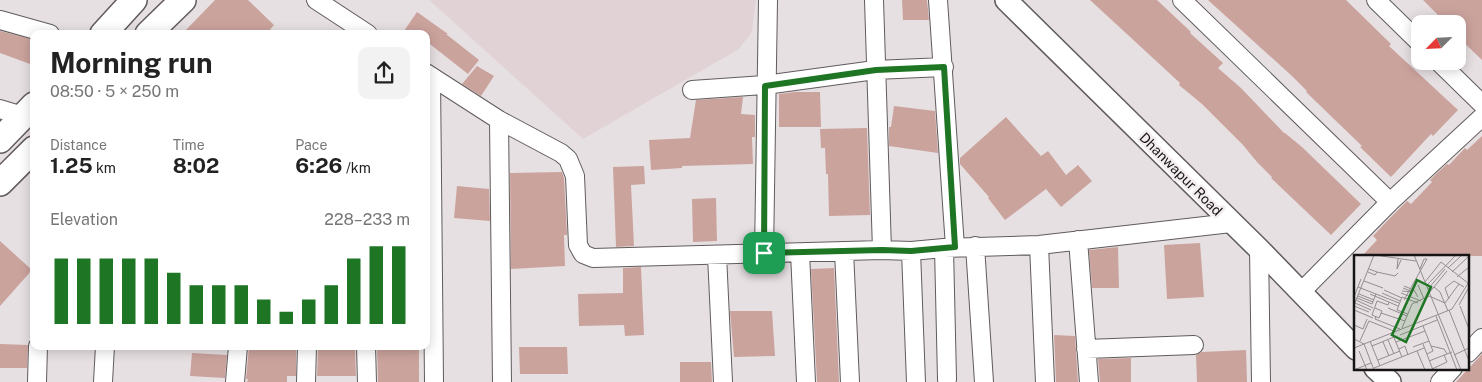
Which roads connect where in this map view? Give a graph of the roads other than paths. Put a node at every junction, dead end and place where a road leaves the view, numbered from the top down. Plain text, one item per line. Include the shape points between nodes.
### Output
1 (134, 0) edge
2 (183, 0) edge
3 (316, 0) edge
4 (768, 0) edge
5 (874, 0) edge
6 (938, 0) edge
7 (1006, 0) edge
8 (1182, 0) edge
9 (1376, 0) edge
10 (0, 20) edge
11 (36, 30) edge
12 (107, 30) edge
13 (152, 30) edge
14 (355, 30) edge
15 (1411, 34) edge
16 (944, 67) junction
17 (876, 70) junction
18 (1447, 70) edge
19 (430, 75) edge
20 (765, 86) junction
21 (692, 90) dead end
22 (1482, 104) edge
23 (19, 110) edge
24 (1482, 117) edge
25 (499, 120) junction
26 (430, 136) edge
27 (0, 140) edge
28 (30, 153) edge
29 (0, 183) edge
30 (1390, 202) junction
31 (1231, 223) junction
32 (1078, 240) junction
33 (1039, 245) junction
34 (975, 246) junction
35 (950, 247) junction
36 (1259, 249) junction
37 (882, 250) junction
38 (844, 251) junction
39 (911, 251) junction
40 (800, 252) junction
41 (764, 253) junction
42 (717, 255) junction
43 (1301, 292) junction
44 (1482, 338) edge
45 (1194, 345) dead end
46 (1354, 347) edge
47 (1086, 349) junction
48 (38, 350) edge
49 (105, 350) edge
50 (238, 350) edge
51 (306, 350) edge
52 (366, 350) edge
53 (1470, 351) edge
54 (1375, 370) edge
55 (1451, 370) edge
56 (947, 379) dead end
57 (37, 382) edge
58 (103, 382) edge
59 (235, 382) edge
60 (306, 382) edge
61 (368, 382) edge
62 (434, 382) edge
63 (502, 382) edge
64 (723, 382) edge
65 (806, 382) edge
66 (850, 382) edge
67 (916, 382) edge
68 (984, 382) edge
69 (1046, 382) edge
70 (1089, 382) edge
71 (1261, 382) edge
72 (1390, 382) edge
73 (1440, 382) edge

1 - 12 main road
2 - 13 main road
3 - 14 street
4 - 20 street
5 - 17 street
6 - 16 street
7 - 31 street, Dhanwapur Road
8 - 30 street
9 - 15 street
10 - 11 street
16 - 17 street
16 - 35 street
17 - 20 street
17 - 37 street
18 - 22 street
19 - 25 street
20 - 21 street
20 - 41 street
23 - 27 main road
24 - 30 street
25 - 42 street via 568,159 575,176 576,233 583,254 593,258
25 - 63 street
26 - 62 street
28 - 29 main road
30 - 43 street
31 - 32 street
31 - 36 street, Dhanwapur Road
32 - 33 street
32 - 47 street
33 - 34 street
33 - 69 street
34 - 35 street
34 - 68 street
35 - 39 street
35 - 56 street
36 - 43 street, Dhanwapur Road
36 - 71 street
37 - 38 street
37 - 39 street
38 - 40 street
38 - 66 street
39 - 67 street
40 - 41 street
40 - 65 street
41 - 42 street
42 - 64 street
43 - 46 street, Dhanwapur Road
44 - 53 street
45 - 47 street
47 - 70 street
48 - 57 street
49 - 58 street
50 - 59 street
51 - 60 street
52 - 61 street
54 - 72 street
55 - 73 street

